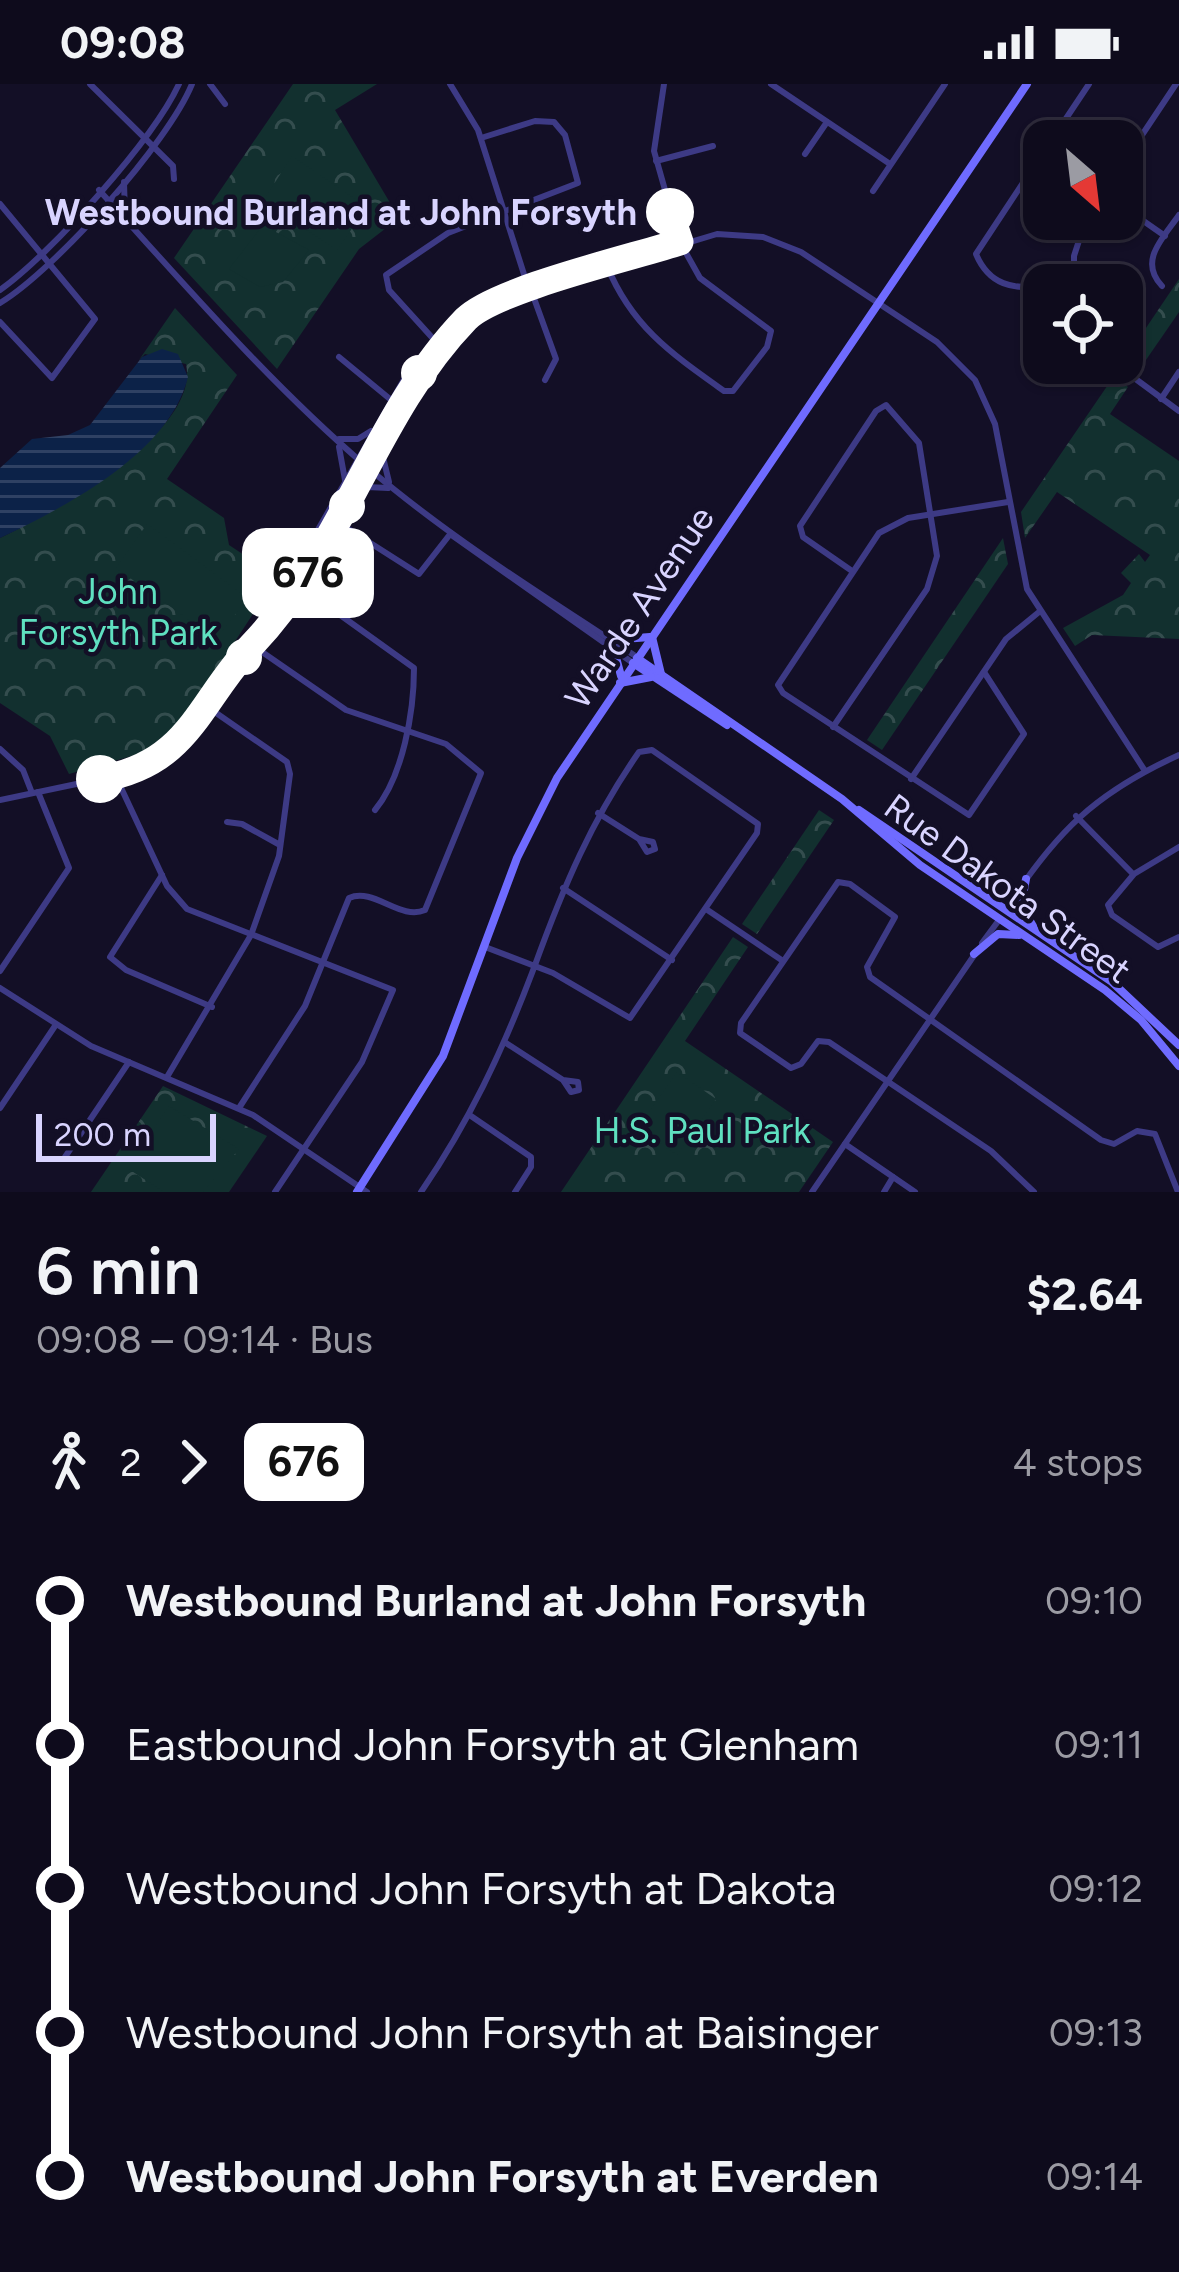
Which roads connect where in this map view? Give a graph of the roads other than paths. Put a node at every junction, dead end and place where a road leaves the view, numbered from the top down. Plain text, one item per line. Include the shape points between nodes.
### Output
1 (90, 84) edge
2 (179, 84) edge
3 (192, 84) edge
4 (210, 84) edge
5 (450, 84) edge
6 (664, 84) edge
7 (771, 84) edge
8 (945, 84) edge
9 (1027, 84) edge
10 (1089, 84) edge
11 (1176, 84) edge
12 (224, 104) dead end
13 (1065, 120) edge
14 (827, 122) junction
15 (1143, 134) edge
16 (481, 138) junction
17 (150, 141) junction
18 (713, 146) dead end
19 (805, 154) dead end
20 (656, 161) junction
21 (890, 164) junction
22 (126, 176) junction
23 (174, 178) dead end
24 (1023, 183) edge
25 (99, 190) junction
26 (873, 191) dead end
27 (106, 199) junction
28 (0, 204) edge
29 (504, 211) junction
30 (1179, 215) edge
31 (1143, 221) edge
32 (85, 223) junction
33 (129, 224) junction
34 (1165, 236) junction
35 (680, 242) junction
36 (46, 258) junction
37 (607, 266) junction
38 (1023, 284) edge
39 (1162, 286) dead end
40 (0, 290) edge
41 (530, 290) junction
42 (878, 302) junction
43 (0, 303) edge
44 (0, 322) edge
45 (437, 343) junction
46 (339, 357) dead end
47 (1179, 372) edge
48 (545, 380) dead end
49 (1141, 384) edge
50 (1161, 399) junction
51 (393, 402) junction
52 (1179, 411) edge
53 (378, 425) junction
54 (335, 438) junction
55 (381, 442) junction
56 (359, 460) junction
57 (368, 467) junction
58 (344, 488) junction
59 (395, 490) junction
60 (349, 501) junction
61 (1009, 502) junction
62 (931, 514) junction
63 (339, 523) junction
64 (451, 533) junction
65 (853, 572) junction
66 (290, 579) junction
67 (299, 586) junction
68 (1039, 612) junction
69 (652, 636) junction
70 (252, 645) junction
71 (612, 645) junction
72 (635, 661) junction
73 (984, 672) junction
74 (657, 676) junction
75 (620, 683) junction
76 (209, 708) junction
77 (833, 727) junction
78 (405, 731) junction
79 (0, 749) edge
80 (1179, 755) edge
81 (1145, 771) junction
82 (116, 777) junction
83 (911, 779) junction
84 (35, 793) junction
85 (0, 800) edge
86 (375, 810) dead end
87 (598, 813) junction
88 (1076, 816) junction
89 (227, 822) dead end
90 (638, 839) dead end
91 (280, 845) junction
92 (1179, 847) edge
93 (1133, 874) junction
94 (162, 875) junction
95 (1026, 880) junction
96 (563, 888) junction
97 (706, 909) junction
98 (1002, 914) junction
99 (1038, 932) junction
100 (251, 935) junction
101 (1179, 937) edge
102 (1027, 938) junction
103 (484, 947) junction
104 (974, 954) junction
105 (672, 960) junction
106 (783, 961) junction
107 (325, 962) junction
108 (535, 965) junction
109 (0, 971) edge
110 (0, 988) edge
111 (212, 1007) junction
112 (929, 1018) junction
113 (56, 1025) junction
114 (506, 1043) junction
115 (1179, 1045) edge
116 (129, 1062) junction
117 (1179, 1066) edge
118 (167, 1077) junction
119 (563, 1080) dead end
120 (886, 1080) junction
121 (0, 1108) edge
122 (239, 1108) junction
123 (471, 1116) junction
124 (845, 1144) junction
125 (304, 1149) junction
126 (64, 1157) dead end
127 (893, 1177) junction
128 (361, 1190) edge
129 (275, 1192) edge
130 (422, 1192) edge
131 (514, 1192) edge
132 (812, 1192) edge
133 (884, 1192) edge
134 (915, 1192) edge
135 (1034, 1192) edge
136 (1178, 1192) edge

1 - 17 street
2 - 17 street
3 - 17 street
4 - 12 street
5 - 16 street
6 - 20 street
7 - 14 street
8 - 21 street
9 - 42 main road, Warde Avenue
10 - 13 street
11 - 15 street
14 - 19 street
14 - 21 street
16 - 29 street
16 - 29 street via 542,120 565,135 575,186
17 - 22 street
17 - 23 street
17 - 25 street
18 - 20 street
20 - 35 street
21 - 26 street
22 - 27 street
22 - 33 street via 121,200
24 - 38 street via 976,254 1002,284
25 - 27 street
25 - 36 street
27 - 32 street
27 - 33 street
28 - 36 street
29 - 41 street
29 - 45 street via 434,240 386,275 386,286
30 - 34 street
31 - 34 street
32 - 33 street via 106,216
32 - 36 street
33 - 54 street
34 - 39 street via 1149,265
35 - 37 street
35 - 37 street via 700,278 771,331 733,391 648,335
35 - 42 street via 716,234 774,240
36 - 40 street
36 - 43 street
36 - 44 street via 95,319 59,375 44,375
37 - 41 street
41 - 45 street via 465,320
41 - 48 street via 556,359
42 - 61 street via 946,349 981,389
42 - 69 main road, Warde Avenue
45 - 51 street
45 - 55 street
46 - 51 street
47 - 50 street
49 - 50 street
50 - 52 street
51 - 53 street
53 - 54 street via 358,440
53 - 56 street
54 - 56 street
54 - 58 street via 346,463
55 - 57 street
55 - 59 street via 380,465
56 - 57 street
56 - 58 street
57 - 59 street
57 - 60 street
58 - 66 street
59 - 60 street via 367,488
59 - 64 street
60 - 63 street
61 - 62 street
61 - 68 street via 1019,566
62 - 65 street via 888,527
62 - 65 street via 919,443 883,405 800,526 802,537
62 - 77 street via 932,579
63 - 64 street via 419,574
63 - 67 street
64 - 71 street
65 - 77 street via 778,685
66 - 67 street
66 - 70 street
67 - 70 street
67 - 78 street via 412,663
68 - 73 street
68 - 81 street
69 - 71 main road
69 - 72 main road, Warde Avenue
69 - 74 main road
70 - 76 street
70 - 78 street via 346,710
71 - 72 street
71 - 75 main road
72 - 74 main road, Rue Dakota Street
72 - 75 main road, Warde Avenue
73 - 83 street
73 - 83 street via 1024,734 976,811 960,813
74 - 75 main road
74 - 98 main road, Rue Dakota Street
75 - 103 main road, Warde Avenue via 541,806
76 - 82 street via 163,755
76 - 91 street via 290,765
77 - 83 street
78 - 86 street
78 - 107 street via 455,749 480,776 425,910 413,914 354,895
79 - 84 street
80 - 81 street
81 - 88 street
82 - 84 street
82 - 94 street
84 - 85 street
84 - 109 street via 69,868
87 - 90 street
87 - 96 street
87 - 97 street via 647,748 754,820 758,832
88 - 93 street
88 - 95 street
89 - 91 street
91 - 100 street
92 - 93 street
93 - 101 street via 1111,899 1112,915 1158,947
94 - 100 street via 187,909
94 - 111 street via 110,957
95 - 98 street
95 - 99 main road via 1021,906
96 - 105 street
96 - 108 street
97 - 105 street
97 - 106 street
98 - 99 main road, Rue Dakota Street
98 - 102 main road, Rue Dakota Street
98 - 104 street
99 - 115 main road, Rue Dakota Street via 1124,990
100 - 107 street
100 - 111 street
102 - 104 main road via 998,934
102 - 117 main road, Rue Dakota Street via 1127,1008
103 - 108 street
103 - 128 main road, Warde Avenue via 434,1074
104 - 112 street
105 - 108 street via 626,1019
106 - 112 street via 845,881 895,917 867,967 870,977
106 - 120 street via 741,1023 742,1035 793,1068 825,1040
107 - 122 street via 294,1027
107 - 125 street via 394,994 362,1062
108 - 114 street
110 - 113 street
111 - 118 street
112 - 120 street
112 - 136 street via 1106,1142 1155,1134
113 - 116 street
113 - 121 street
114 - 119 street
114 - 123 street
116 - 118 street
116 - 126 street
118 - 122 street
120 - 124 street
120 - 135 street via 991,1151
122 - 125 street
123 - 130 street
123 - 131 street via 532,1159
124 - 127 street
124 - 132 street
125 - 128 street
125 - 129 street
127 - 133 street
127 - 134 street

